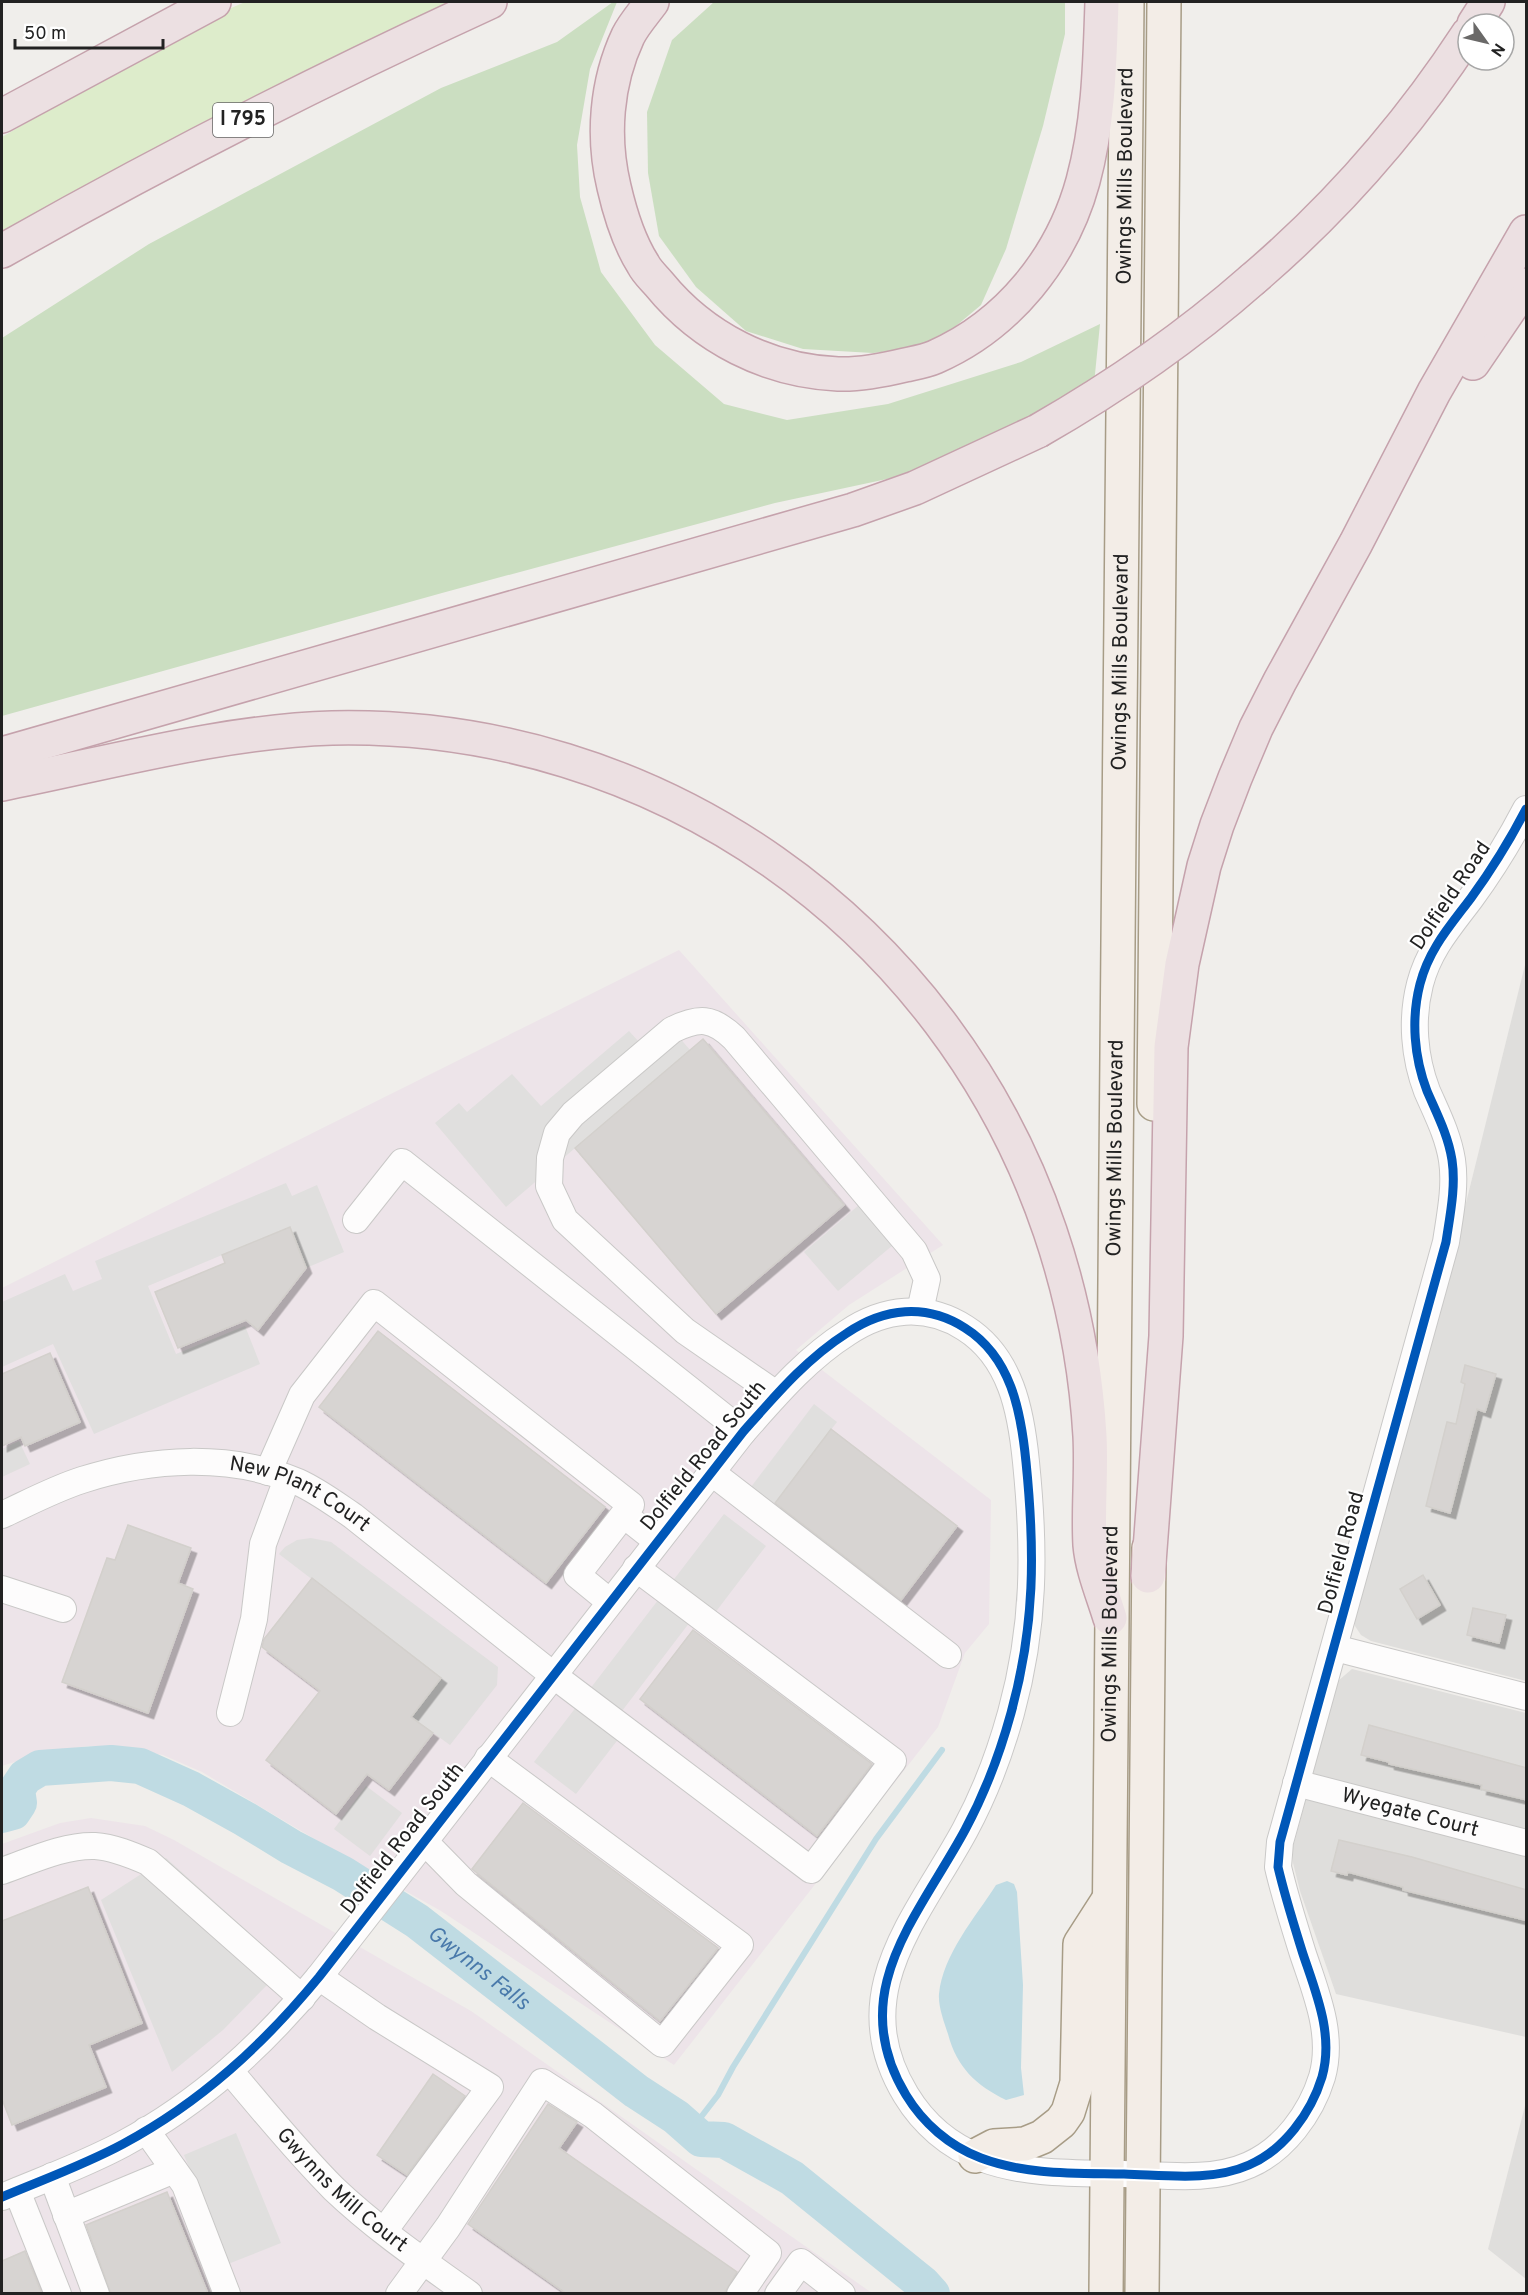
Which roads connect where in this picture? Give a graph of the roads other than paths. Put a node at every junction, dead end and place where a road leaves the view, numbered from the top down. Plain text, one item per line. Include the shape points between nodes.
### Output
1 (214, 2) edge
2 (490, 2) edge
3 (652, 2) edge
4 (1102, 2) edge
5 (1127, 2) edge
6 (1164, 2) edge
7 (1456, 52) edge
8 (2, 116) edge
9 (1527, 232) edge
10 (2, 251) edge
11 (1527, 285) edge
12 (1356, 543) junction
13 (2, 754) edge
14 (2, 784) edge
15 (1525, 815) edge
16 (1117, 1020) junction
17 (356, 1220) dead end
18 (920, 1311) junction
19 (776, 1394) junction
20 (743, 1432) junction
21 (711, 1472) junction
22 (278, 1475) junction
23 (2, 1515) edge
24 (624, 1515) junction
25 (657, 1541) junction
26 (636, 1568) junction
27 (1148, 1576) junction
28 (2, 1589) edge
29 (610, 1602) junction
30 (63, 1608) dead end
31 (1110, 1618) junction
32 (1335, 1648) junction
33 (948, 1655) dead end
34 (553, 1675) junction
35 (1527, 1697) edge
36 (230, 1713) dead end
37 (488, 1758) junction
38 (1296, 1783) junction
39 (424, 1841) junction
40 (1527, 1842) edge
41 (2, 1871) edge
42 (1107, 1902) junction
43 (319, 1977) junction
44 (302, 1998) junction
45 (230, 2071) junction
46 (146, 2130) junction
47 (975, 2156) junction
48 (174, 2170) junction
49 (1106, 2174) junction
50 (1143, 2174) junction
51 (52, 2176) junction
52 (9, 2194) edge
53 (66, 2215) junction
54 (384, 2231) junction
55 (423, 2261) junction
56 (58, 2294) edge
57 (96, 2294) edge
58 (227, 2294) edge
59 (399, 2294) edge
60 (469, 2294) edge
61 (740, 2294) edge
62 (778, 2294) edge
63 (842, 2294) edge
64 (1106, 2294) edge
65 (1143, 2294) edge

1 - 8 highway
2 - 10 highway, I 795 via 251,116
3 - 4 highway via 629,34 613,77 608,119 608,160 620,211 643,264 675,304 712,334 748,354 789,367 839,374 882,371 934,358 1010,308 1043,266 1068,223 1083,181 1099,97
5 - 16 main road, Owings Mills Boulevard
6 - 27 main road, Owings Mills Boulevard
7 - 13 highway, bridge via 1375,159 1293,244 1218,310 1141,368 1038,431 924,484 853,510
9 - 12 highway via 1434,392
11 - 12 highway
12 - 27 highway via 1280,681 1234,778 1204,866 1182,964 1171,1047 1166,1336
14 - 31 highway via 187,746 290,730 371,728 455,735 536,752 660,795 708,820 799,879 863,934 942,1024 992,1102 1034,1186 1065,1284 1086,1389 1090,1549
15 - 32 street, Dolfield Road via 1438,940 1420,986 1415,1038 1419,1065 1452,1162 1451,1214
16 - 31 main road, Owings Mills Boulevard
16 - 50 main road via 1134,1193 1127,2132
17 - 20 street via 402,1162
18 - 19 street, Dolfield Road South via 899,1311 858,1325 813,1358
18 - 19 street via 927,1279 914,1251 734,1038 709,1021 690,1021 672,1030 573,1114 557,1133 550,1158 549,1186 565,1220 685,1331
18 - 47 street, Dolfield Road South via 951,1319 969,1330 985,1343 1008,1377 1024,1444 1031,1515 1030,1625 1011,1715 980,1800 898,1946 889,1968 883,2009 893,2069 909,2099 936,2132
19 - 20 street, Dolfield Road South
20 - 21 street, Dolfield Road South
21 - 25 street, Dolfield Road South
21 - 33 street
22 - 23 street, New Plant Court via 195,1461 120,1469 80,1481
22 - 24 street via 302,1395 374,1304 631,1505
22 - 34 street, New Plant Court via 345,1510
22 - 36 street via 263,1544 254,1619
24 - 25 street
24 - 29 street via 576,1575
25 - 26 street, Dolfield Road South
26 - 29 street, Dolfield Road South
26 - 34 street, New Plant Court via 893,1761 812,1870
27 - 50 main road, Owings Mills Boulevard
28 - 30 street
29 - 34 street, Dolfield Road South
31 - 42 main road, Owings Mills Boulevard
32 - 35 street
32 - 38 street, Dolfield Road
34 - 37 street, Dolfield Road South
37 - 39 street, Dolfield Road South
37 - 39 street via 740,1945 662,2044 466,1884
38 - 40 street, Wyegate Court
38 - 50 street, Dolfield Road via 1280,1842 1278,1867 1324,2023 1326,2051 1322,2077 1303,2118 1285,2140 1249,2165 1197,2175
39 - 43 street, Dolfield Road South
41 - 44 street via 61,1850 95,1846 148,1862
42 - 47 main road via 1080,1944 1077,2082 1068,2112 1042,2138 1025,2144 994,2146
42 - 49 main road, Owings Mills Boulevard
43 - 44 street, Dolfield Road South
43 - 54 street via 490,2087
44 - 45 street, Dolfield Road South
45 - 46 street, Dolfield Road South
45 - 54 street, Gwynns Mill Court via 293,2146
46 - 48 street
46 - 51 street, Dolfield Road South
47 - 49 street, Dolfield Road South via 1028,2169
48 - 53 street
48 - 58 street via 185,2185
49 - 50 street, Dolfield Road
49 - 64 main road, Owings Mills Boulevard
50 - 65 main road, Owings Mills Boulevard
51 - 52 street, Dolfield Road South
51 - 53 street
52 - 56 street
53 - 57 street
54 - 55 street, Gwynns Mill Court
55 - 59 street
55 - 60 street, Gwynns Mill Court
55 - 61 street via 542,2082 593,2115 768,2253
62 - 63 street via 801,2262

